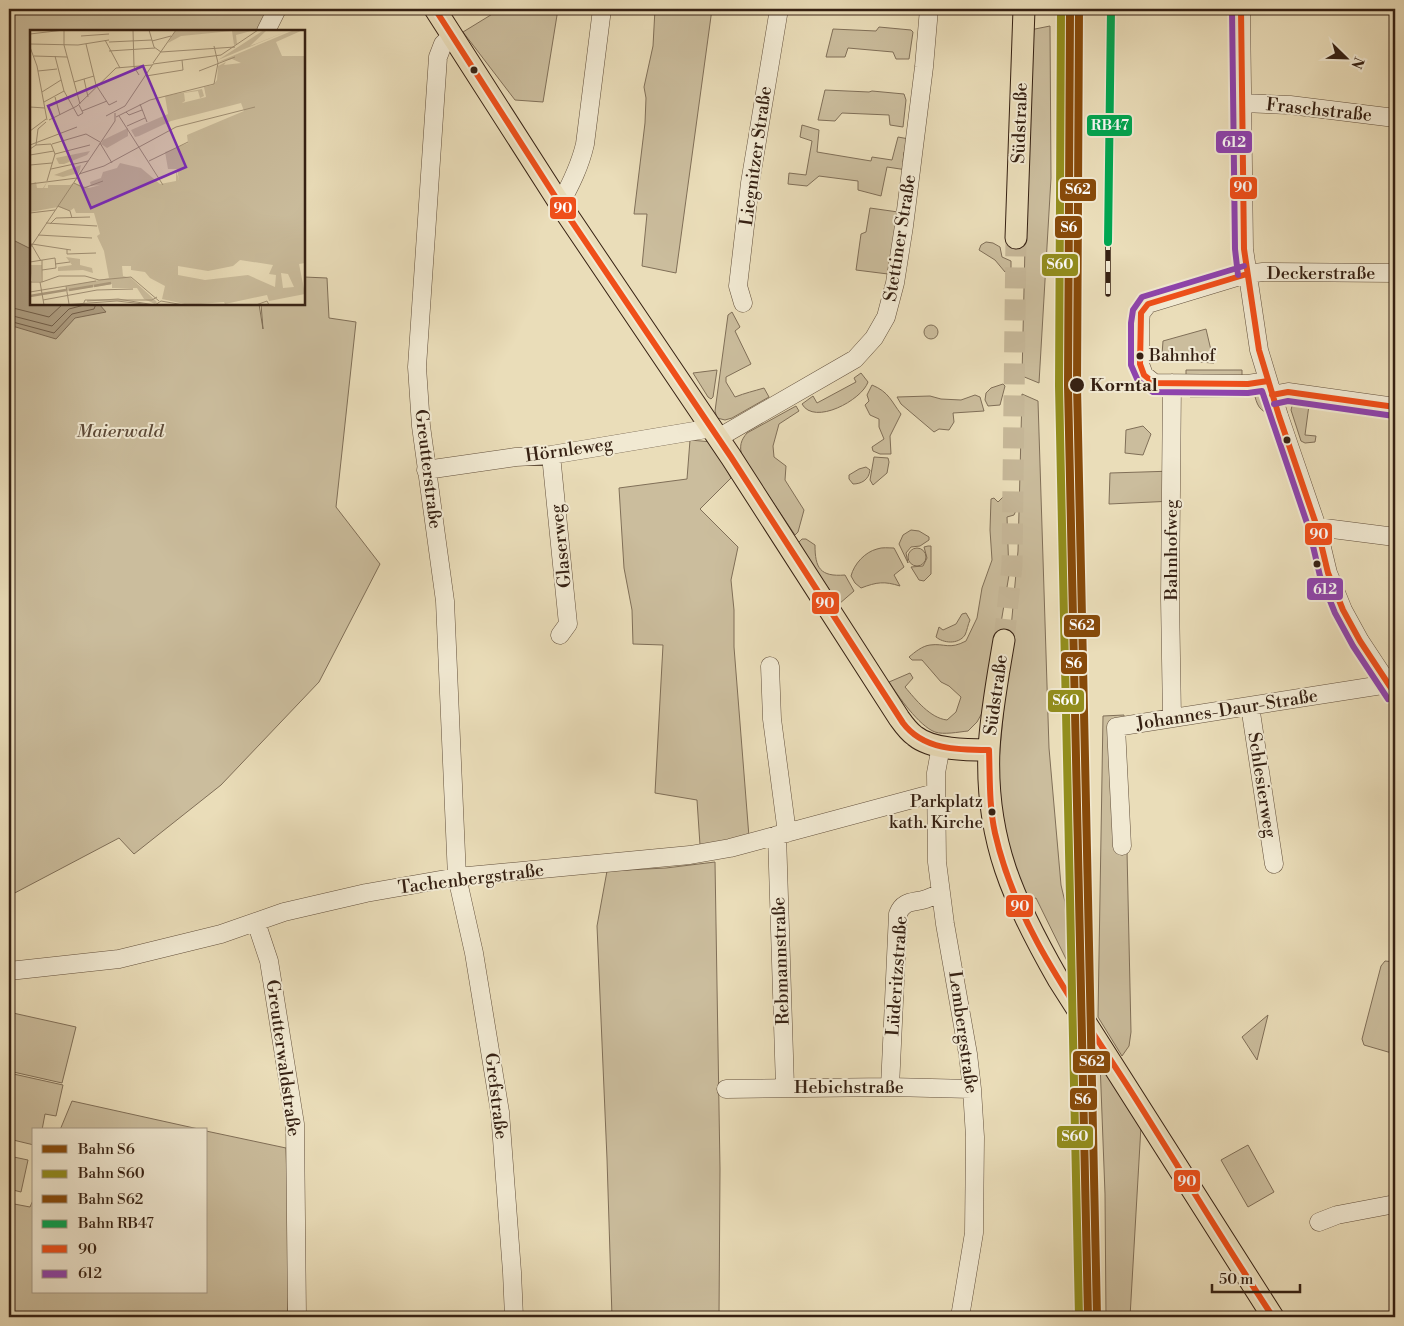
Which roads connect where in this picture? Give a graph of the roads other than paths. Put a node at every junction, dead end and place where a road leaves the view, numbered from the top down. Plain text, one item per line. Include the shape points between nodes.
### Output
1 (277, 9) edge
2 (435, 9) edge
3 (602, 9) edge
4 (779, 9) edge
5 (929, 9) edge
6 (1024, 9) edge
7 (1241, 9) edge
8 (266, 30) edge
9 (452, 35) junction
10 (1243, 103) junction
11 (1395, 118) edge
12 (560, 204) junction
13 (1016, 238) tunnel mouth
14 (1395, 273) edge
15 (1247, 274) junction
16 (743, 303) dead end
17 (1172, 383) junction
18 (1270, 388) junction
19 (1395, 407) edge
20 (715, 433) junction
21 (551, 455) junction
22 (426, 470) junction
23 (1317, 527) junction
24 (1395, 537) edge
25 (560, 635) dead end
26 (1004, 640) tunnel mouth
27 (770, 666) dead end
28 (1394, 688) edge
29 (1250, 706) junction
30 (1172, 718) junction
31 (940, 746) junction
32 (989, 750) junction
33 (935, 792) junction
34 (782, 834) junction
35 (1122, 846) dead end
36 (1274, 864) dead end
37 (457, 877) junction
38 (941, 892) junction
39 (256, 922) junction
40 (9, 971) edge
41 (785, 1087) junction
42 (890, 1087) junction
43 (726, 1089) dead end
44 (972, 1089) junction
45 (1395, 1204) edge
46 (1319, 1222) dead end
47 (1266, 1314) edge
48 (297, 1317) edge
49 (514, 1317) edge
50 (960, 1317) edge

1 - 8 street
2 - 9 main road
3 - 12 street via 585,144 578,170
4 - 16 street, Liegnitzer Straße via 750,184 738,286
5 - 20 street, Stettiner Straße via 903,234 886,317 874,338 855,359
6 - 13 main road, Südstraße
7 - 10 street
9 - 12 main road
9 - 22 street, Greutterstraße via 443,44 438,57 417,367
10 - 11 street, Fraschstraße via 1290,105
10 - 15 street
12 - 20 main road
14 - 15 street, Deckerstraße
15 - 17 street, Deckerstraße via 1148,304 1141,312 1140,363 1144,375 1154,383
15 - 18 street via 1259,350
17 - 18 street, Deckerstraße via 1248,384
17 - 30 street, Bahnhofweg
18 - 19 street, Deckerstraße
18 - 23 street
20 - 21 street, Hörnleweg
20 - 31 main road via 899,718 915,737
21 - 22 street, Hörnleweg
21 - 25 street, Glaserweg via 568,624
22 - 37 street, Greutterstraße via 445,600
23 - 24 street
23 - 28 street via 1328,573 1344,610 1360,641
26 - 32 main road, Südstraße
27 - 34 street, Rebmannstraße
28 - 29 street, Johannes-Daur-Straße
29 - 30 street, Johannes-Daur-Straße
29 - 36 street, Schlesierweg
30 - 35 street, Johannes-Daur-Straße via 1116,727
31 - 32 main road
31 - 33 street, Lembergstraße
32 - 47 main road, Südstraße via 992,814 1000,855 1020,910 1058,979
33 - 34 street, Tachenbergstraße
33 - 38 street, Lembergstraße
34 - 37 street, Tachenbergstraße via 690,855
34 - 41 street, Rebmannstraße
37 - 39 street, Tachenbergstraße via 358,895 284,912
37 - 49 street, Grefstraße via 476,961 500,1112
38 - 42 street, Lüderitzstraße via 902,906 898,914
38 - 44 street, Lembergstraße
39 - 40 street, Tachenbergstraße via 119,959
39 - 48 street, Greutterwaldstraße via 269,961 294,1124
41 - 42 street, Hebichstraße
41 - 43 street, Hebichstraße
42 - 44 street, Hebichstraße
44 - 50 street, Lembergstraße via 976,1184 974,1233
45 - 46 street via 1337,1215

